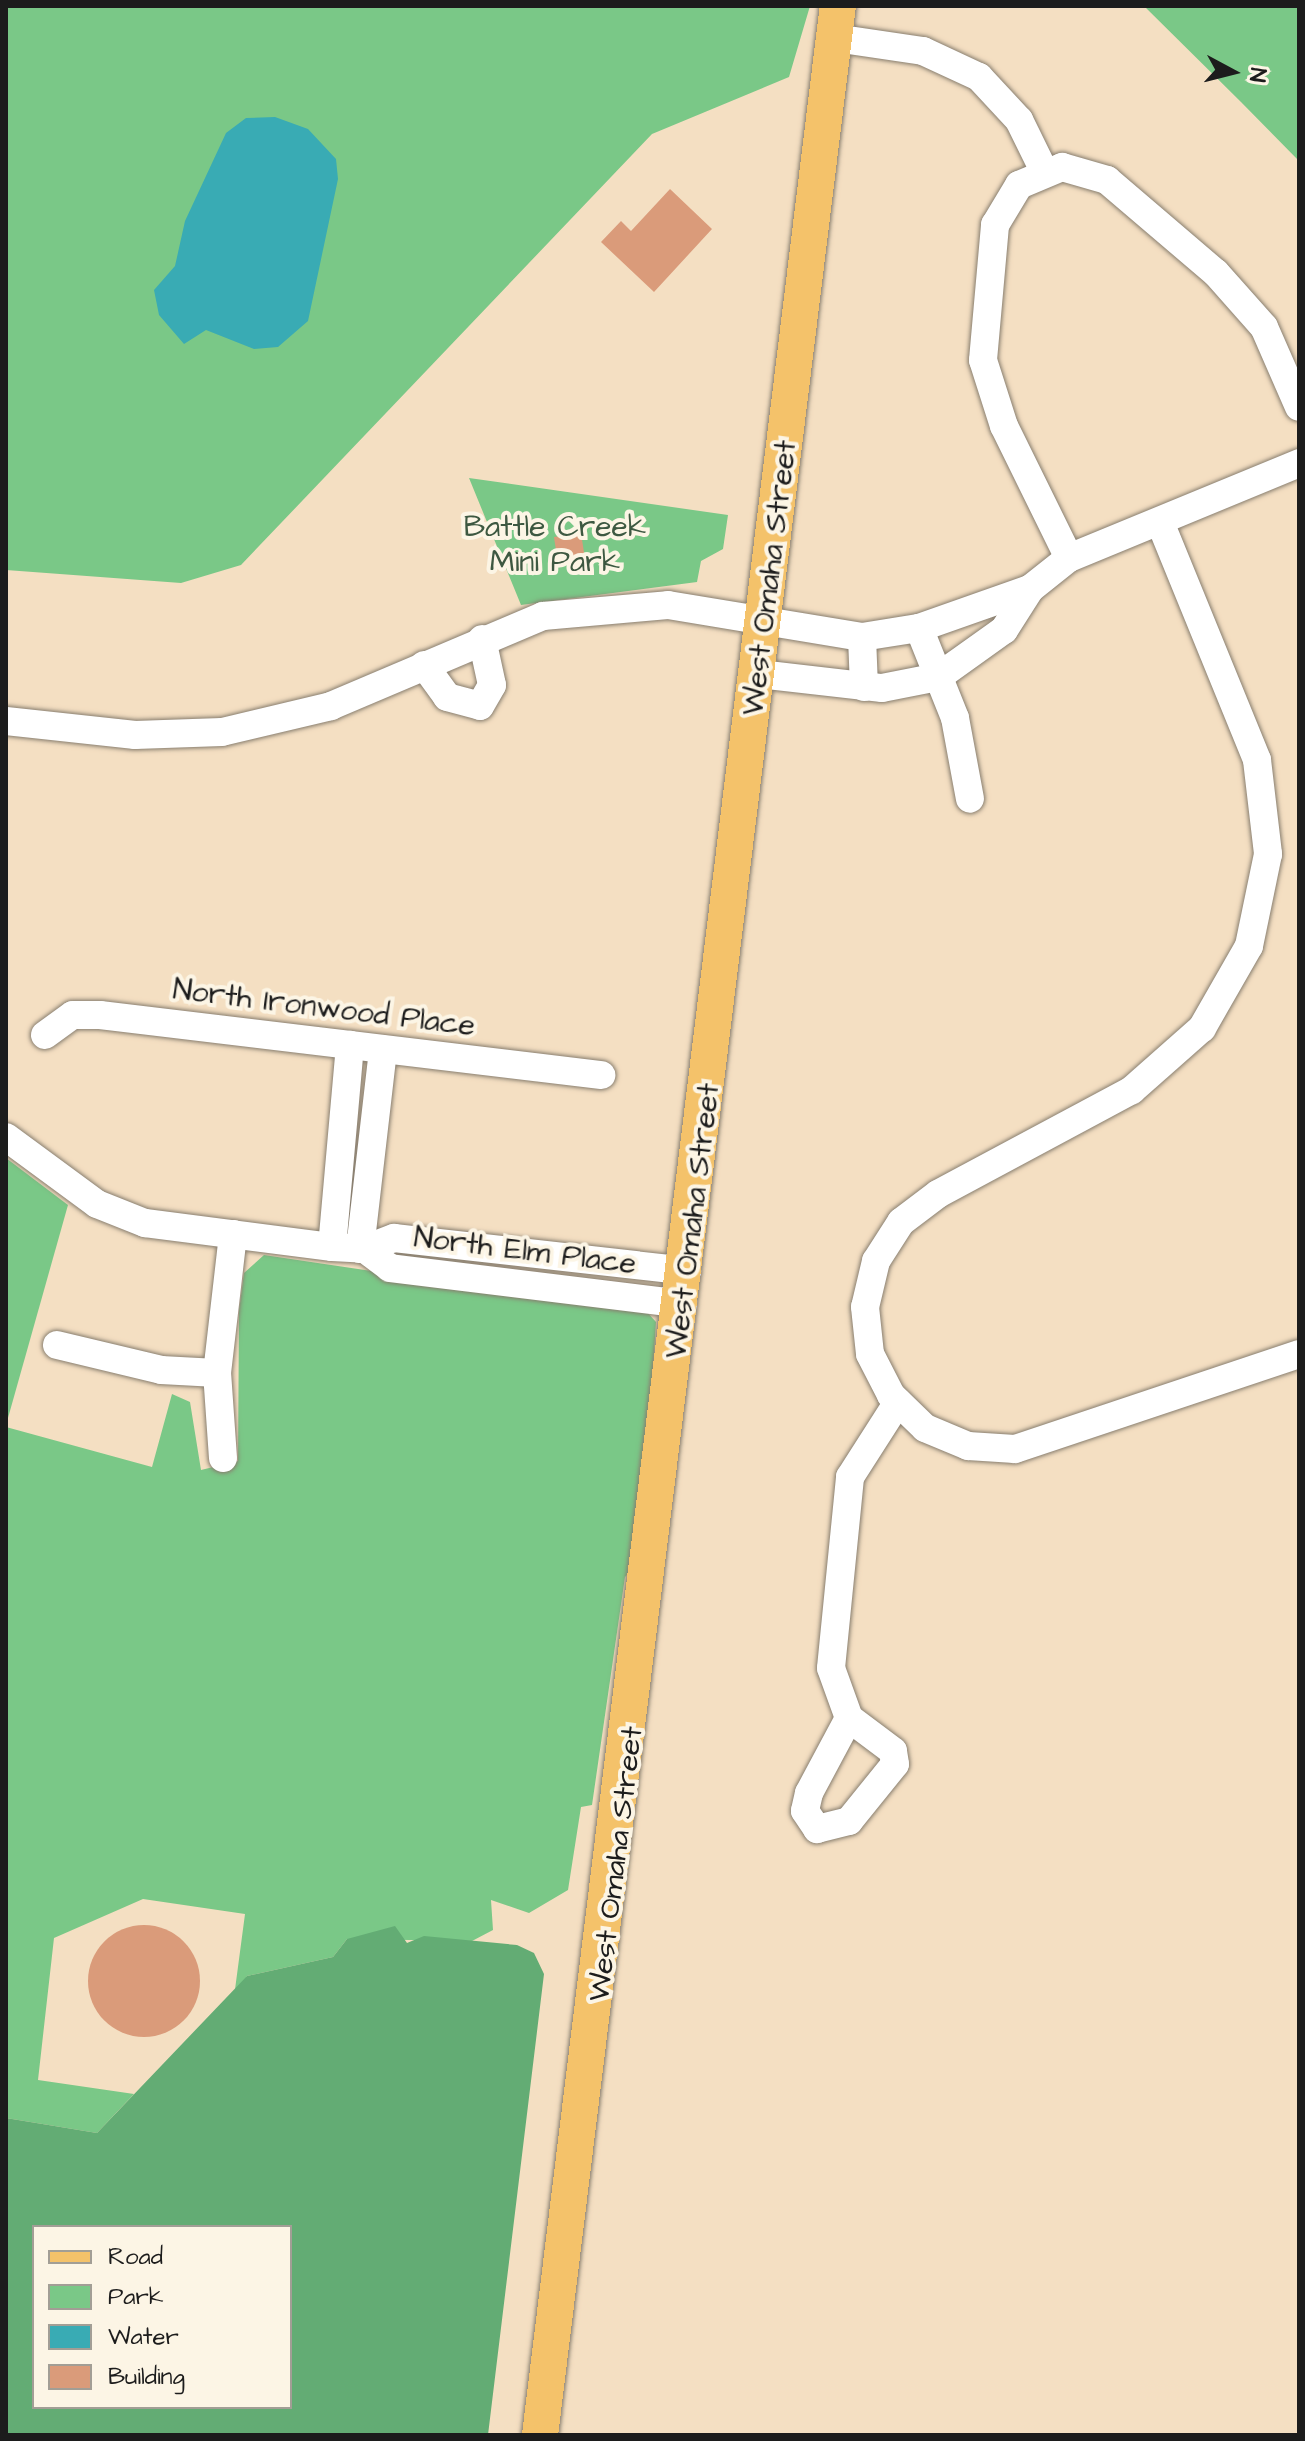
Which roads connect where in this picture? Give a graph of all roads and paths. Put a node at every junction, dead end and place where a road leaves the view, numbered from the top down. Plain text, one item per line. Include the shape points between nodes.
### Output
1 (836, 22) edge
2 (1044, 171) junction
3 (1299, 407) edge
4 (1299, 463) edge
5 (1160, 522) junction
6 (1069, 558) junction
7 (1030, 589) junction
8 (765, 623) junction
9 (919, 628) junction
10 (862, 637) junction
11 (482, 639) junction
12 (424, 665) junction
13 (759, 674) junction
14 (938, 677) junction
15 (864, 687) junction
16 (6, 721) edge
17 (970, 799) dead end
18 (45, 1035) dead end
19 (350, 1045) junction
20 (383, 1049) junction
21 (601, 1075) dead end
22 (6, 1137) edge
23 (233, 1234) junction
24 (352, 1248) junction
25 (685, 1288) junction
26 (57, 1345) dead end
27 (1299, 1354) edge
28 (217, 1373) junction
29 (895, 1399) junction
30 (223, 1458) dead end
31 (849, 1718) dead end
32 (540, 2435) edge

1 - 2 street via 923,51 979,77 1019,120
1 - 8 main road, West Omaha Street
2 - 3 street via 1086,170 1107,180 1216,273 1264,327
2 - 6 street via 1019,185 995,225 983,360 1004,426
4 - 5 street
5 - 6 street
5 - 29 street via 1257,760 1268,854 1249,946 1202,1028 1132,1090 938,1194 901,1222 876,1261 865,1307 870,1354
6 - 7 street
7 - 9 street
7 - 14 street via 1004,630
8 - 10 street
8 - 11 street via 668,605 616,606 543,616
8 - 13 main road, West Omaha Street
9 - 10 street
9 - 14 street
10 - 15 street
11 - 12 street
11 - 12 street via 492,685 480,706 447,697
12 - 16 street via 317,710 222,732 135,735
13 - 15 street
13 - 25 main road, West Omaha Street
14 - 15 street
14 - 17 street via 957,727
18 - 19 street, North Ironwood Place via 73,1015 100,1015
19 - 20 street, North Ironwood Place
19 - 24 street
20 - 21 street, North Ironwood Place
20 - 24 street
22 - 23 street, North Elm Place via 117,1214
23 - 24 street, North Elm Place
23 - 28 street
24 - 25 street, North Elm Place via 394,1238
25 - 32 main road, West Omaha Street
26 - 28 street via 161,1370
27 - 29 street via 1015,1449 968,1446 925,1428
28 - 30 street
29 - 31 street via 850,1477 831,1668

